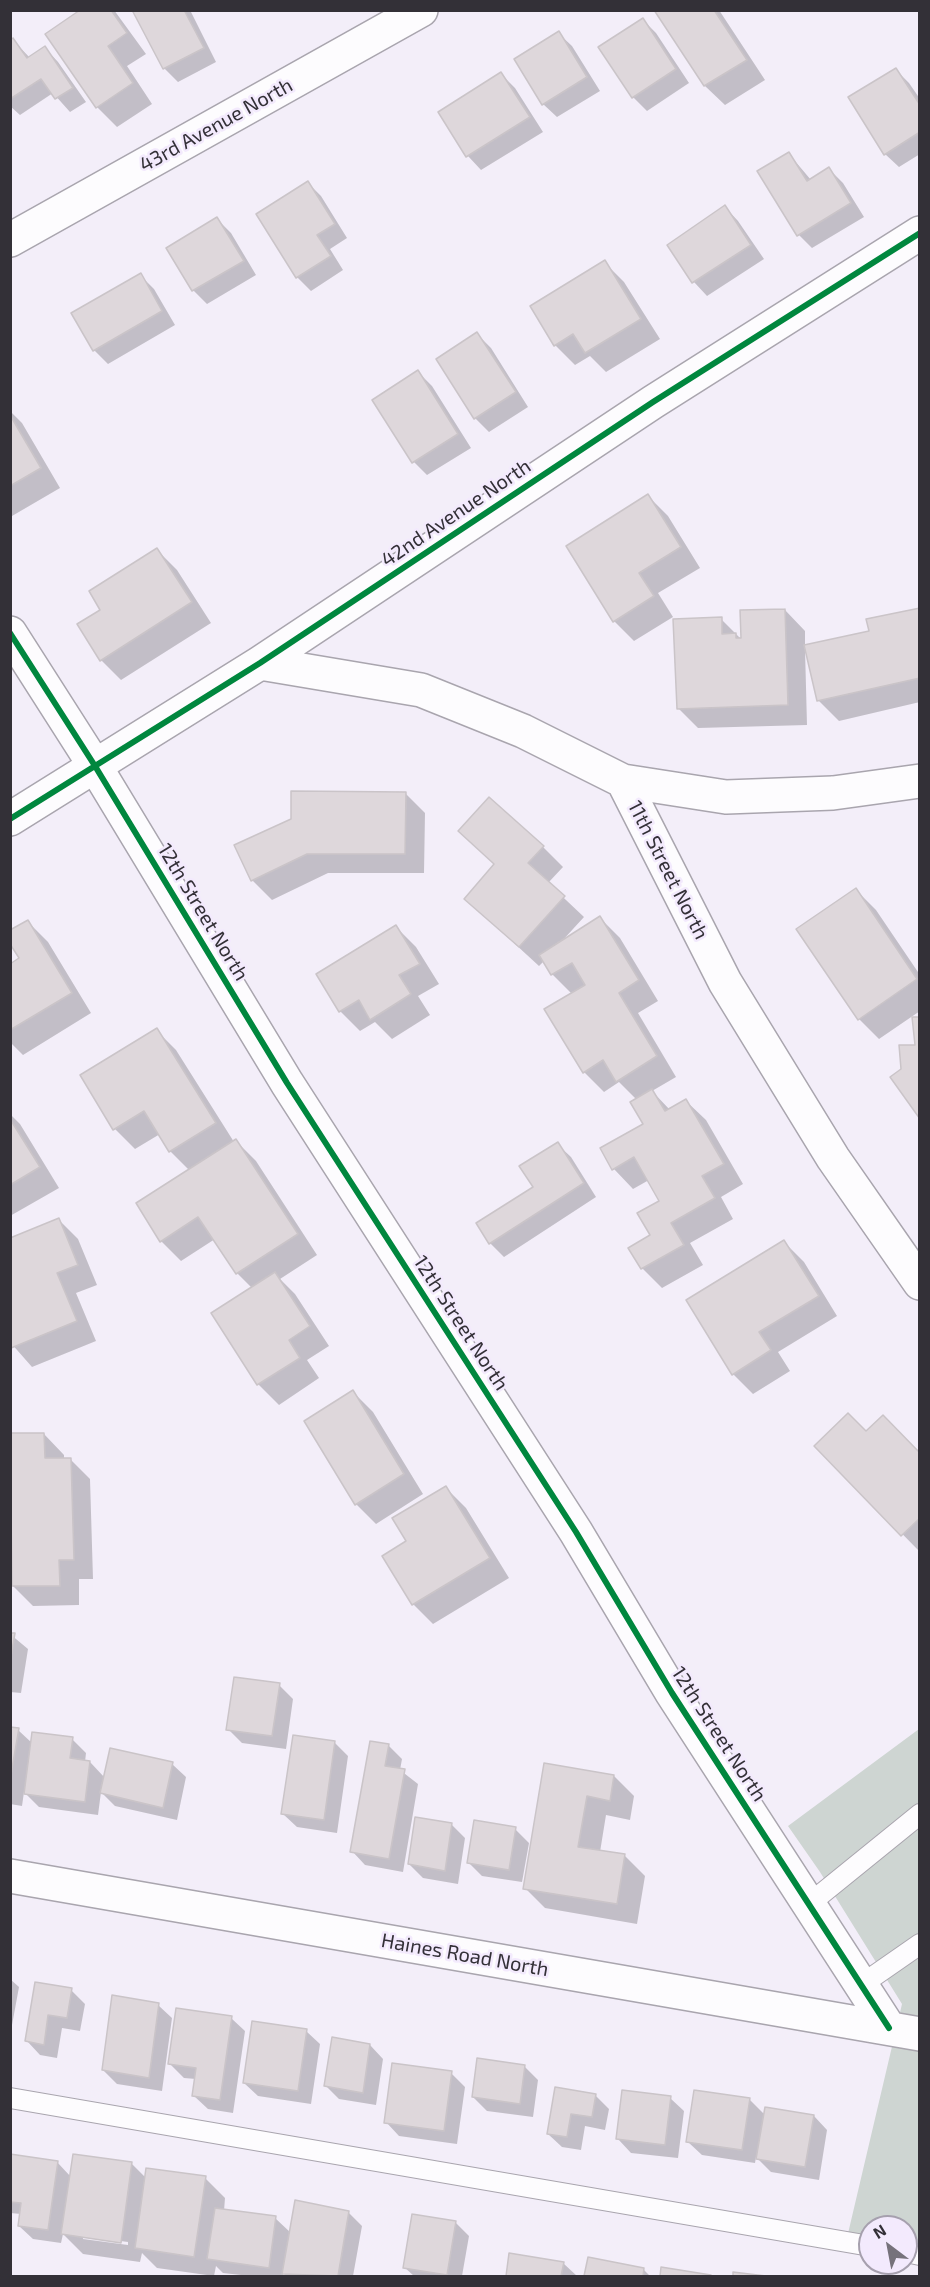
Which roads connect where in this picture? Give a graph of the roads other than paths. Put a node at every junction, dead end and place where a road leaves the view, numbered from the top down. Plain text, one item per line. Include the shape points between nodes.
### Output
1 (421, 10) edge
2 (920, 233) edge
3 (10, 240) edge
4 (10, 633) edge
5 (260, 663) junction
6 (95, 766) junction
7 (623, 781) junction
8 (920, 782) edge
9 (10, 819) edge
10 (920, 1283) edge
11 (920, 1814) edge
12 (10, 1876) edge
13 (808, 1904) junction
14 (920, 1944) edge
15 (861, 1985) junction
16 (904, 2031) edge
17 (10, 2098) edge
18 (858, 2244) edge

1 - 3 street, 43rd Avenue North
2 - 5 street, 42nd Avenue North via 643,408
4 - 6 street, 12th Street North
5 - 6 street, 42nd Avenue North
5 - 7 street, 11th Street North via 421,690 523,731
6 - 9 street, 42nd Avenue North
6 - 13 street, 12th Street North via 287,1083 576,1532 672,1693
7 - 8 street via 726,797 833,793
7 - 10 street, 11th Street North via 725,982 832,1158
11 - 13 lane
12 - 16 street, Haines Road North
13 - 15 street, 12th Street North
14 - 15 lane
15 - 16 street, 12th Street North
17 - 18 lane

